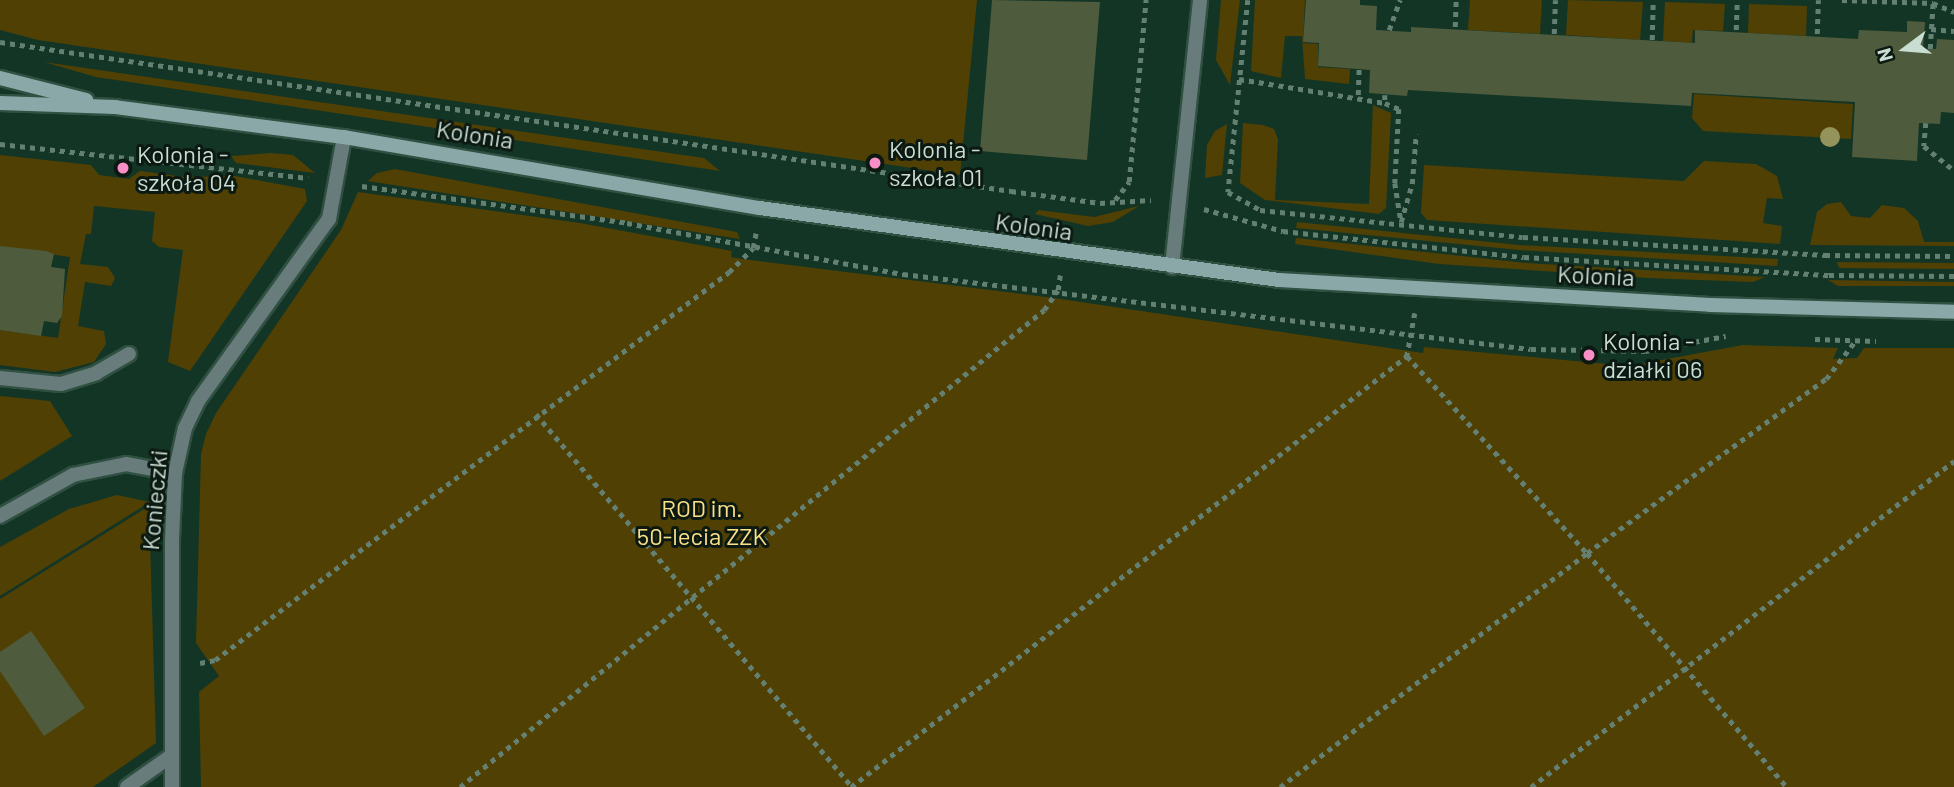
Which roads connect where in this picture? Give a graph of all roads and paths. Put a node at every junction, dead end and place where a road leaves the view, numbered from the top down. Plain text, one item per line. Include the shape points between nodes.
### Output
1 (1146, 0) edge
2 (1200, 0) edge
3 (1248, 0) edge
4 (1400, 0) edge
5 (1456, 0) edge
6 (1555, 0) edge
7 (1653, 0) edge
8 (1737, 0) edge
9 (1818, 0) edge
10 (1842, 0) edge
11 (1889, 1) edge
12 (1933, 1) edge
13 (1954, 12) edge
14 (1455, 27) dead end
15 (1931, 29) junction
16 (1388, 30) dead end
17 (1735, 30) dead end
18 (1954, 31) edge
19 (1554, 34) dead end
20 (1817, 34) dead end
21 (1652, 40) dead end
22 (0, 42) edge
23 (1930, 49) dead end
24 (1359, 69) dead end
25 (0, 78) edge
26 (1239, 79) junction
27 (1385, 94) dead end
28 (1358, 95) junction
29 (0, 103) edge
30 (1385, 103) junction
31 (115, 107) junction
32 (1926, 123) dead end
33 (1416, 134) dead end
34 (344, 137) junction
35 (0, 144) edge
36 (1954, 170) edge
37 (338, 183) junction
38 (1114, 201) junction
39 (1180, 205) junction
40 (1401, 222) junction
41 (1954, 256) edge
42 (743, 259) dead end
43 (1172, 267) junction
44 (1954, 276) edge
45 (1416, 287) junction
46 (1054, 298) dead end
47 (1954, 312) edge
48 (1414, 333) junction
49 (1734, 335) dead end
50 (129, 354) dead end
51 (1407, 356) junction
52 (1844, 358) dead end
53 (0, 378) edge
54 (536, 414) junction
55 (1954, 461) edge
56 (175, 473) junction
57 (0, 516) edge
58 (1587, 553) junction
59 (690, 599) junction
60 (210, 662) dead end
61 (1684, 666) junction
62 (171, 756) junction
63 (127, 787) edge
64 (172, 787) edge
65 (460, 787) edge
66 (852, 787) edge
67 (1280, 787) edge
68 (1531, 787) edge
69 (1787, 787) edge

1 - 38 path via 1129,181
2 - 39 street
3 - 26 path
4 - 16 path
5 - 14 path
6 - 19 path
7 - 21 path
8 - 17 path
9 - 20 path
10 - 11 path
11 - 12 path
12 - 13 path
12 - 15 path
15 - 18 path
15 - 23 path
22 - 38 path via 1011,191
24 - 28 path
25 - 31 street, Kolonia
26 - 28 path
26 - 40 path via 1228,192 1260,210
27 - 30 path
28 - 30 path
29 - 31 street, Kolonia
30 - 40 path via 1399,109 1395,183
31 - 34 street, Kolonia
32 - 36 path via 1924,146
33 - 40 path via 1412,184
34 - 37 street, Konieczki
34 - 43 street, Kolonia via 772,210
35 - 37 path
37 - 48 path via 627,223 903,274
37 - 56 street, Konieczki via 329,219 198,401 184,428
38 - 39 path via 1141,198
39 - 43 street
39 - 44 path via 1283,231 1524,257 1829,275
40 - 41 path via 1653,245 1825,255
42 - 54 path
43 - 45 street, Kolonia via 1279,280
45 - 47 street, Kolonia via 1710,305
45 - 48 path
46 - 59 path
48 - 49 path via 1531,349 1645,351
48 - 51 path
50 - 53 street via 96,373 61,384
51 - 58 path
51 - 66 path
52 - 58 path via 1826,379
54 - 59 path
54 - 60 path
55 - 61 path
56 - 57 street via 126,464 73,475
56 - 62 street, Konieczki
58 - 61 path
58 - 67 path
59 - 65 path
59 - 66 path
61 - 68 path
61 - 69 path
62 - 63 street
62 - 64 street, Konieczki

